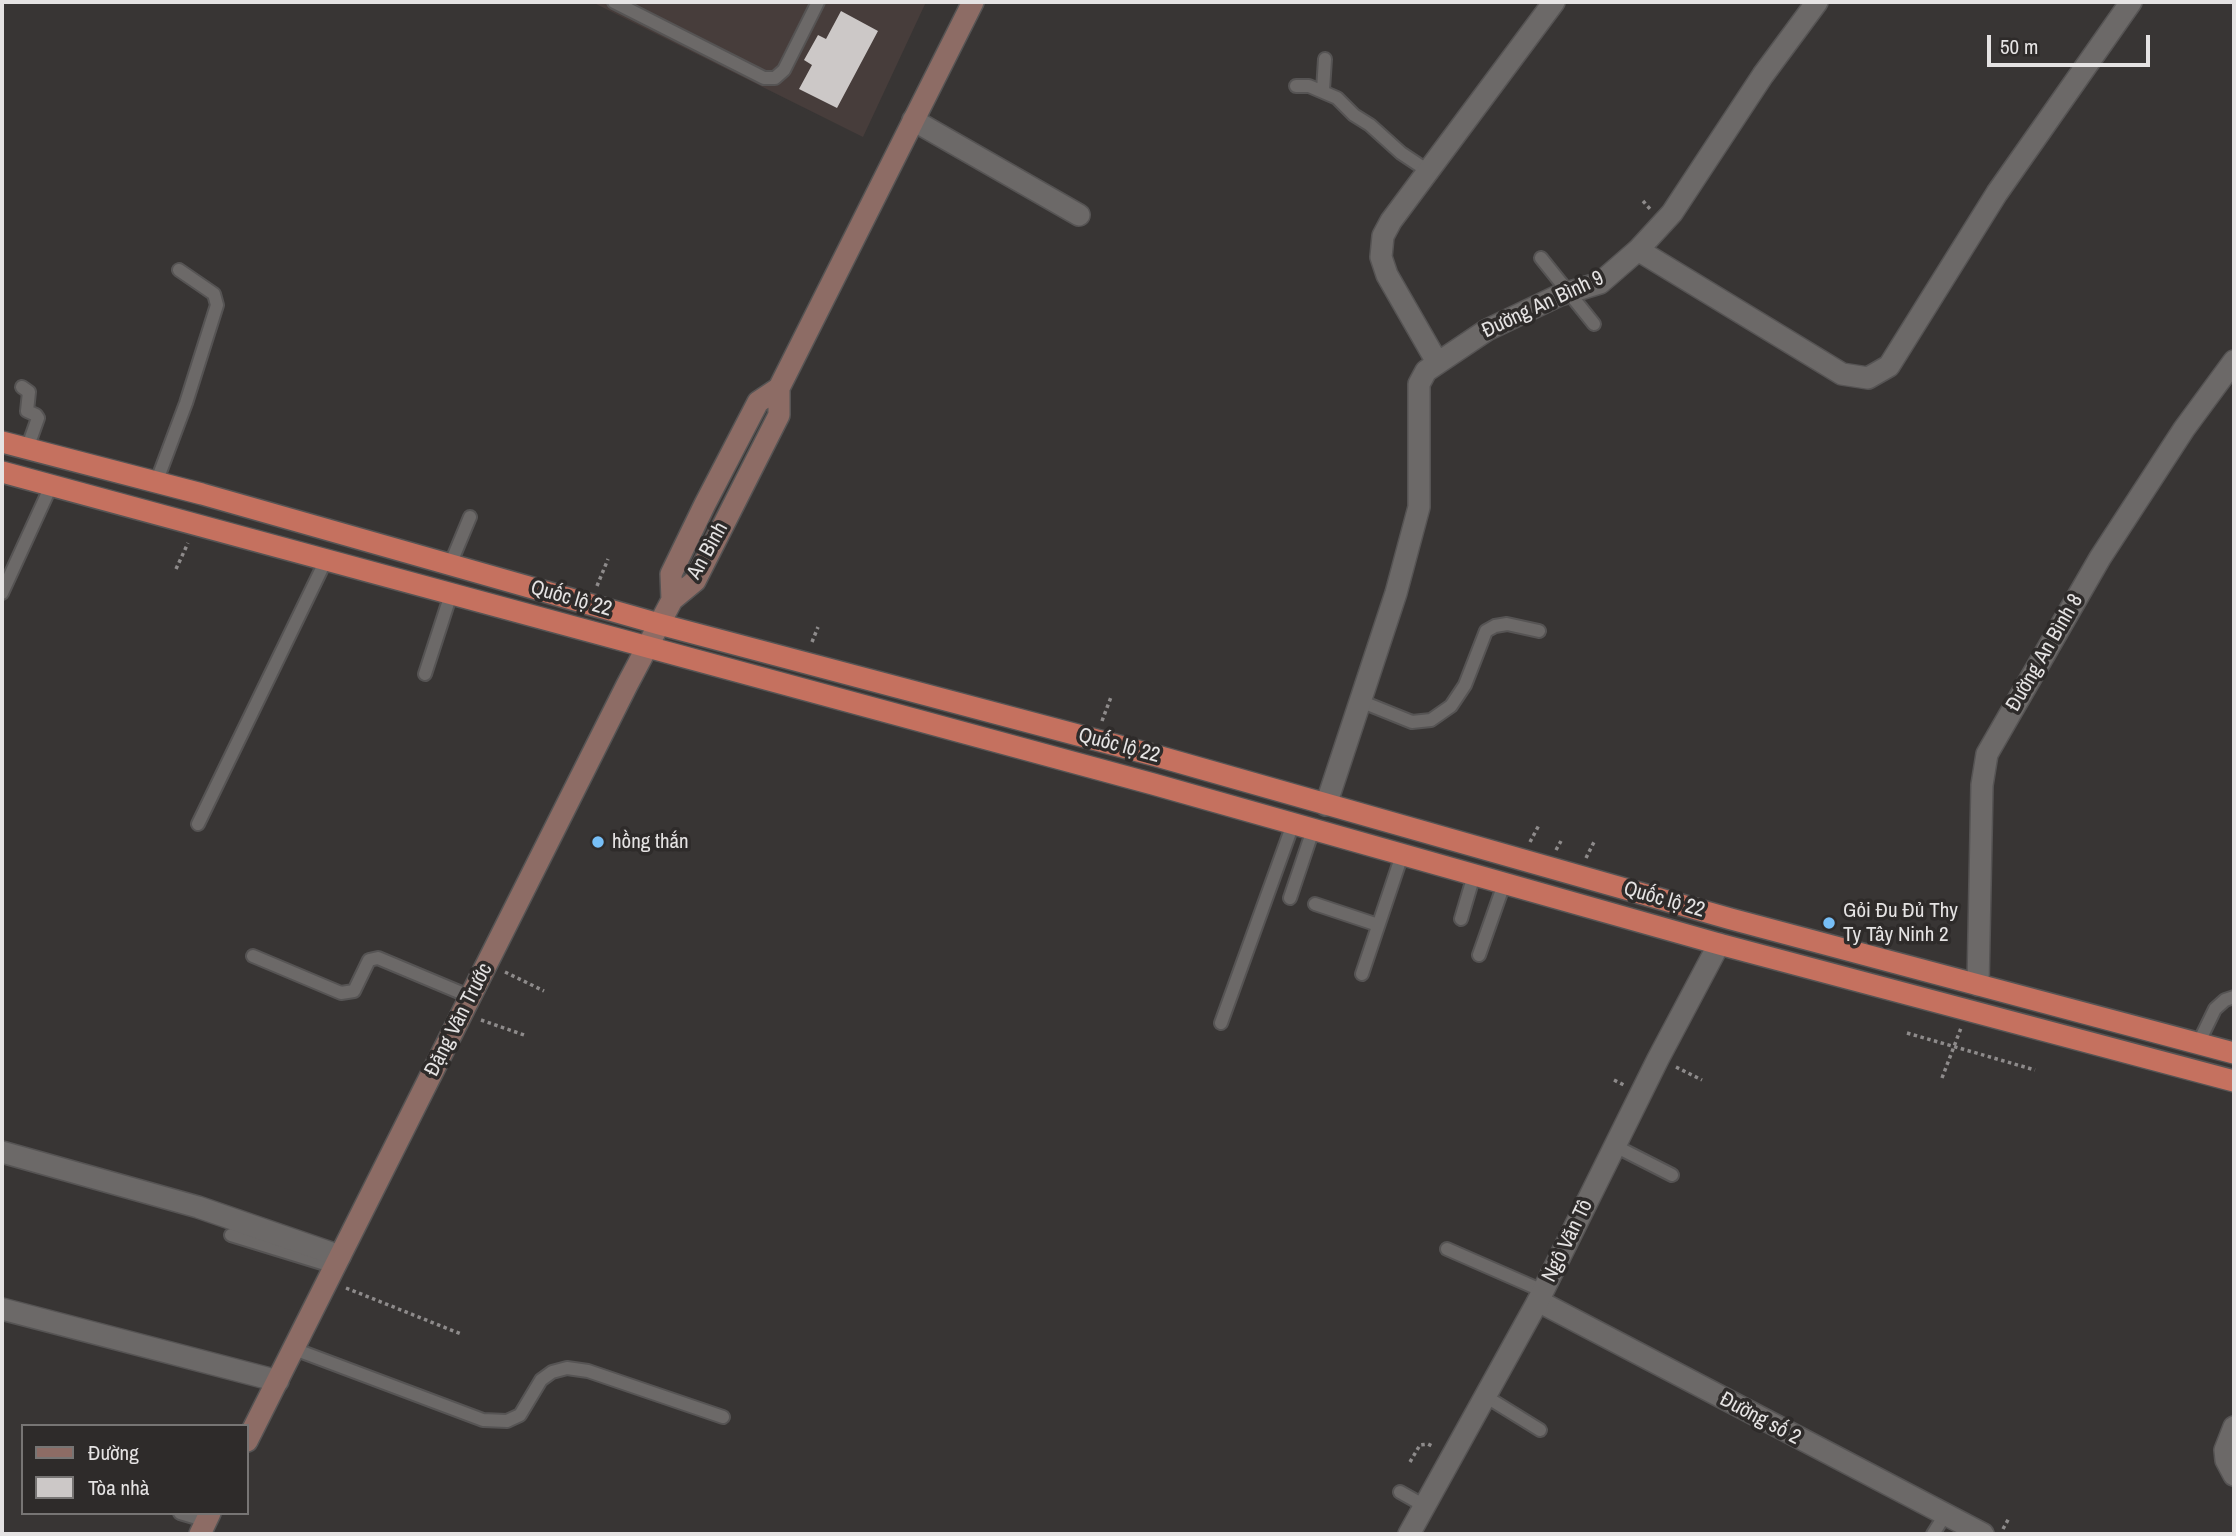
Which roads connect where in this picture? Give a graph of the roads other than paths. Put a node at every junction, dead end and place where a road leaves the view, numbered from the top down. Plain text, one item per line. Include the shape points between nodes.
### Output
1 (614, 2) edge
2 (818, 2) edge
3 (973, 2) edge
4 (1555, 2) edge
5 (1817, 2) edge
6 (2131, 2) edge
7 (1325, 59) dead end
8 (1296, 86) dead end
9 (1323, 90) junction
10 (913, 120) junction
11 (1429, 171) junction
12 (1079, 215) dead end
13 (1638, 250) junction
14 (1541, 258) dead end
15 (179, 270) dead end
16 (1569, 292) junction
17 (1594, 324) dead end
18 (2234, 361) edge
19 (1437, 362) junction
20 (22, 387) dead end
21 (2, 442) edge
22 (27, 449) junction
23 (2, 472) edge
24 (156, 483) junction
25 (51, 486) junction
26 (470, 517) dead end
27 (326, 560) junction
28 (450, 565) junction
29 (2, 593) edge
30 (451, 594) junction
31 (672, 600) joint
32 (659, 624) junction
33 (1539, 631) dead end
34 (647, 648) junction
35 (425, 674) dead end
36 (1360, 701) junction
37 (1326, 805) junction
38 (198, 824) dead end
39 (1303, 827) junction
40 (1402, 855) junction
41 (1474, 875) junction
42 (1504, 884) junction
43 (1290, 898) dead end
44 (1315, 904) dead end
45 (1461, 919) dead end
46 (1378, 925) junction
47 (1719, 944) junction
48 (1479, 955) dead end
49 (253, 956) dead end
50 (1362, 974) dead end
51 (1978, 985) junction
52 (2234, 997) edge
53 (467, 1005) junction
54 (1221, 1023) dead end
55 (2198, 1044) junction
56 (2234, 1053) edge
57 (2234, 1081) edge
58 (1615, 1146) junction
59 (2, 1152) edge
60 (1672, 1175) dead end
61 (231, 1235) dead end
62 (1447, 1249) dead end
63 (334, 1268) junction
64 (1541, 1296) junction
65 (2, 1309) edge
66 (294, 1349) junction
67 (278, 1381) junction
68 (1485, 1396) junction
69 (723, 1417) dead end
70 (2234, 1427) edge
71 (1540, 1430) dead end
72 (248, 1439) edge
73 (2234, 1475) edge
74 (1400, 1492) dead end
75 (1423, 1505) junction
76 (185, 1515) edge
77 (1945, 1515) junction
78 (206, 1523) edge
79 (1409, 1534) edge
80 (1933, 1534) edge
81 (1983, 1534) edge

1 - 2 lane via 764,78 775,78 784,71
3 - 10 main road, An Bình
4 - 11 street
5 - 13 street, Đường An Bình 9 via 1672,213
6 - 13 street via 1997,193 1889,366 1868,378 1842,374
7 - 9 lane
8 - 9 lane
9 - 11 lane
10 - 12 street
10 - 31 main road, An Bình via 779,388 758,402 705,505 671,574
11 - 19 street via 1391,221 1383,236 1381,257
13 - 16 street, Đường An Bình 9 via 1600,283
14 - 16 lane
15 - 24 lane via 214,295 217,305
16 - 17 lane
16 - 19 street, Đường An Bình 9 via 1487,330
18 - 51 street, Đường An Bình 8 via 2183,429 2100,558 1987,754 1982,785
19 - 36 street, Đường An Bình 9 via 1419,384 1419,507
20 - 22 lane via 29,392 25,408 38,418
21 - 22 highway, Quốc lộ 22
22 - 24 highway, Quốc lộ 22
23 - 25 highway, Quốc lộ 22
24 - 28 highway, Quốc lộ 22
25 - 27 highway, Quốc lộ 22
25 - 29 lane
26 - 28 lane
27 - 30 highway, Quốc lộ 22
27 - 38 lane
28 - 32 highway, Quốc lộ 22
30 - 34 highway, Quốc lộ 22
30 - 35 lane
31 - 32 main road, Đặng Văn Trước
32 - 34 main road, Đặng Văn Trước
32 - 37 highway, Quốc lộ 22 via 1145,752
33 - 36 lane via 1507,624 1486,631 1465,685 1451,706 1431,720 1412,722
34 - 39 highway, Quốc lộ 22
34 - 53 main road, Đặng Văn Trước
36 - 37 street, Đường An Bình 9
37 - 51 highway, Quốc lộ 22
39 - 40 highway, Quốc lộ 22
39 - 43 lane
39 - 54 lane
40 - 41 highway, Quốc lộ 22
40 - 46 lane
41 - 42 highway, Quốc lộ 22
41 - 45 lane
42 - 47 highway, Quốc lộ 22
42 - 48 lane
44 - 46 lane
46 - 50 lane
47 - 57 highway, Quốc lộ 22
47 - 58 street, Ngô Văn Tô
49 - 53 lane via 341,992 354,991 369,960 378,958
51 - 55 highway, Quốc lộ 22
52 - 55 lane via 2215,1009
53 - 63 main road, Đặng Văn Trước
55 - 56 highway, Quốc lộ 22
58 - 60 lane
58 - 64 street, Ngô Văn Tô
59 - 63 street via 198,1207
61 - 63 lane
62 - 64 lane
63 - 66 main road, Đặng Văn Trước
64 - 68 street, Ngô Văn Tô
64 - 77 street, Đường số 2
65 - 67 street
66 - 67 main road, Đặng Văn Trước
66 - 69 lane via 483,1420 507,1421 520,1415 541,1380 568,1368
67 - 72 main road, Đặng Văn Trước
68 - 71 lane
68 - 75 street, Ngô Văn Tô
70 - 73 street via 2225,1450
74 - 75 lane
75 - 79 street, Ngô Văn Tô
76 - 78 lane
77 - 80 lane
77 - 81 street, Đường số 2

